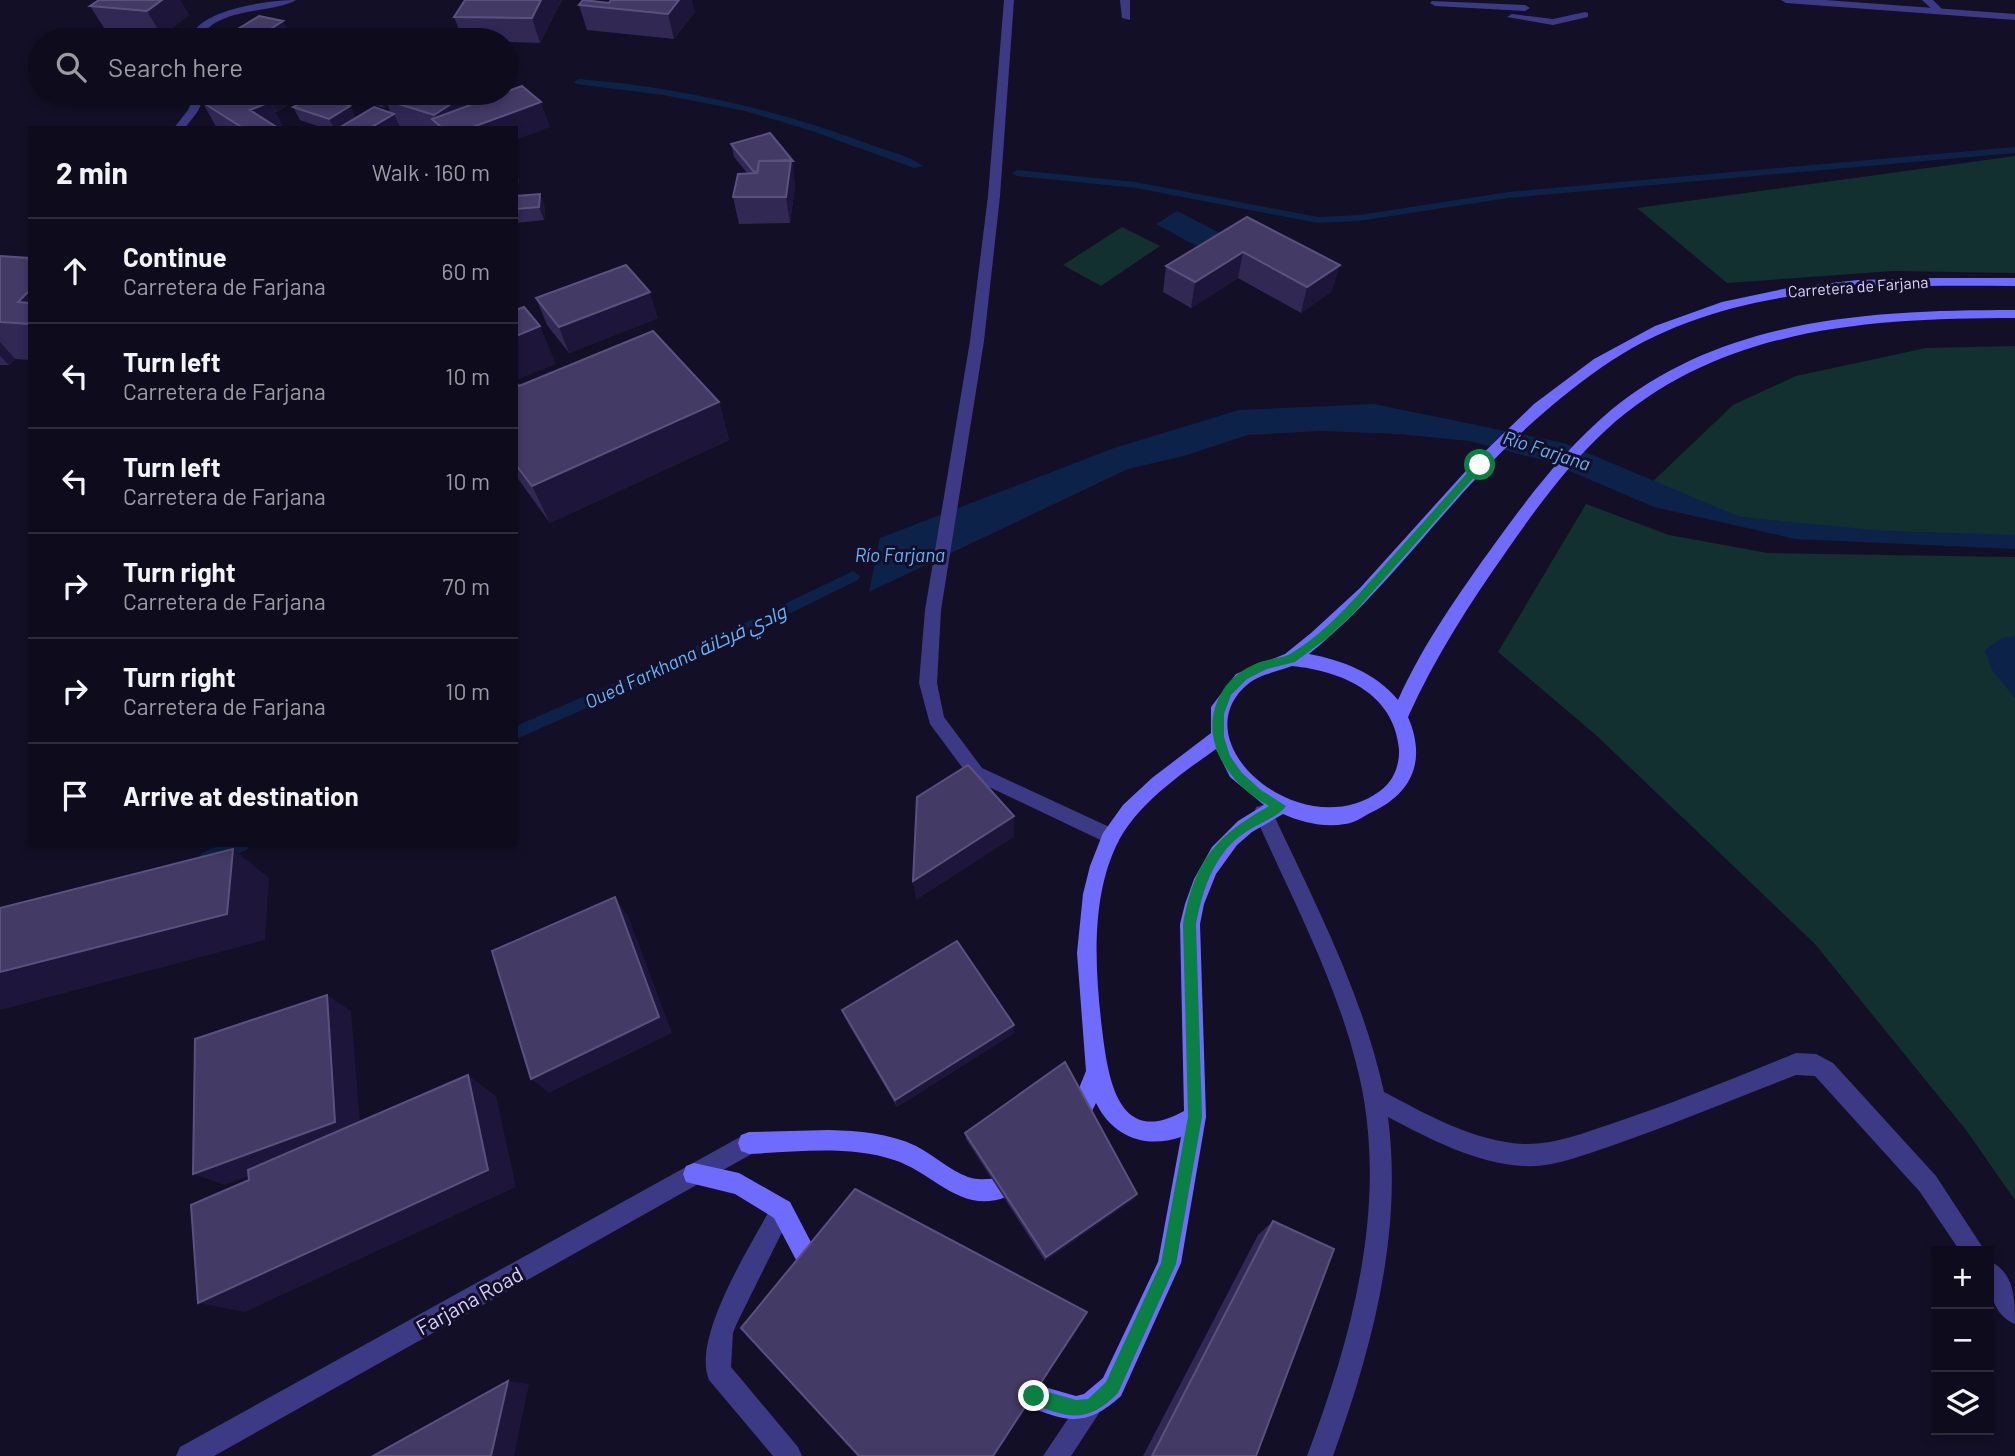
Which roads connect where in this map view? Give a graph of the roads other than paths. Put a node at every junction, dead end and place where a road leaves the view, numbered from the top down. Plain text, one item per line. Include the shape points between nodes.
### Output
1 (291, 0) edge
2 (1009, 0) edge
3 (1125, 0) edge
4 (1786, 0) edge
5 (1927, 0) edge
6 (1435, 3) dead end
7 (1525, 8) dead end
8 (1939, 11) junction
9 (1585, 15) dead end
10 (2015, 17) edge
11 (1127, 18) dead end
12 (1512, 18) dead end
13 (204, 28) edge
14 (196, 105) edge
15 (181, 126) edge
16 (2015, 282) edge
17 (2015, 314) edge
18 (1291, 659) junction
19 (1400, 716) junction
20 (1219, 737) junction
21 (1271, 810) junction
22 (1111, 837) junction
23 (1097, 1071) junction
24 (1375, 1099) junction
25 (1084, 1103) edge
26 (1195, 1117) junction
27 (749, 1143) joint
28 (694, 1174) junction
29 (998, 1189) edge
30 (782, 1210) junction
31 (1971, 1246) edge
32 (812, 1268) edge
33 (1994, 1280) edge
34 (2015, 1312) edge
35 (1034, 1396) edge
36 (1091, 1407) junction
37 (189, 1456) edge
38 (789, 1456) edge
39 (1056, 1456) edge
40 (1320, 1456) edge

1 - 13 street via 239,8
2 - 22 street via 993,208 937,584 928,683 936,719 976,773
3 - 11 street
4 - 8 street
5 - 8 street
6 - 7 street
8 - 10 street
9 - 12 street via 1553,22
14 - 15 street
16 - 18 main road, Carretera de Farjana via 1858,283 1782,291 1664,325 1621,347 1552,395 1480,465 1349,611
17 - 19 main road, Carretera de Farjana via 1884,315 1822,323 1764,336 1669,376 1616,414 1538,494 1431,651
18 - 19 main road, Carretera de Farjana via 1342,668 1365,680
18 - 20 main road, Carretera de Farjana via 1243,676 1227,693 1219,714
19 - 21 main road, Carretera de Farjana via 1408,760 1401,781 1384,798 1363,810 1337,816
20 - 21 main road, Carretera de Farjana via 1225,758 1238,777
20 - 22 main road via 1161,782
21 - 24 street via 1335,975
21 - 26 main road via 1220,847 1195,895 1190,924
22 - 23 main road via 1100,870 1088,945
23 - 25 main road
23 - 26 main road via 1100,1093 1112,1114 1132,1128 1154,1133 1177,1130
24 - 31 street via 1487,1149 1523,1155 1556,1153 1796,1064 1816,1065 1826,1070 1928,1184
24 - 40 street via 1380,1172 1374,1253 1346,1390
26 - 36 main road via 1169,1264 1112,1387
27 - 28 street, Farjana Road
27 - 29 main road via 801,1141 903,1151 972,1191 986,1194
28 - 30 main road via 739,1184
28 - 37 street, Farjana Road
30 - 32 main road
30 - 38 street via 727,1317 718,1371
33 - 34 street
35 - 36 main road via 1063,1407
36 - 39 street

